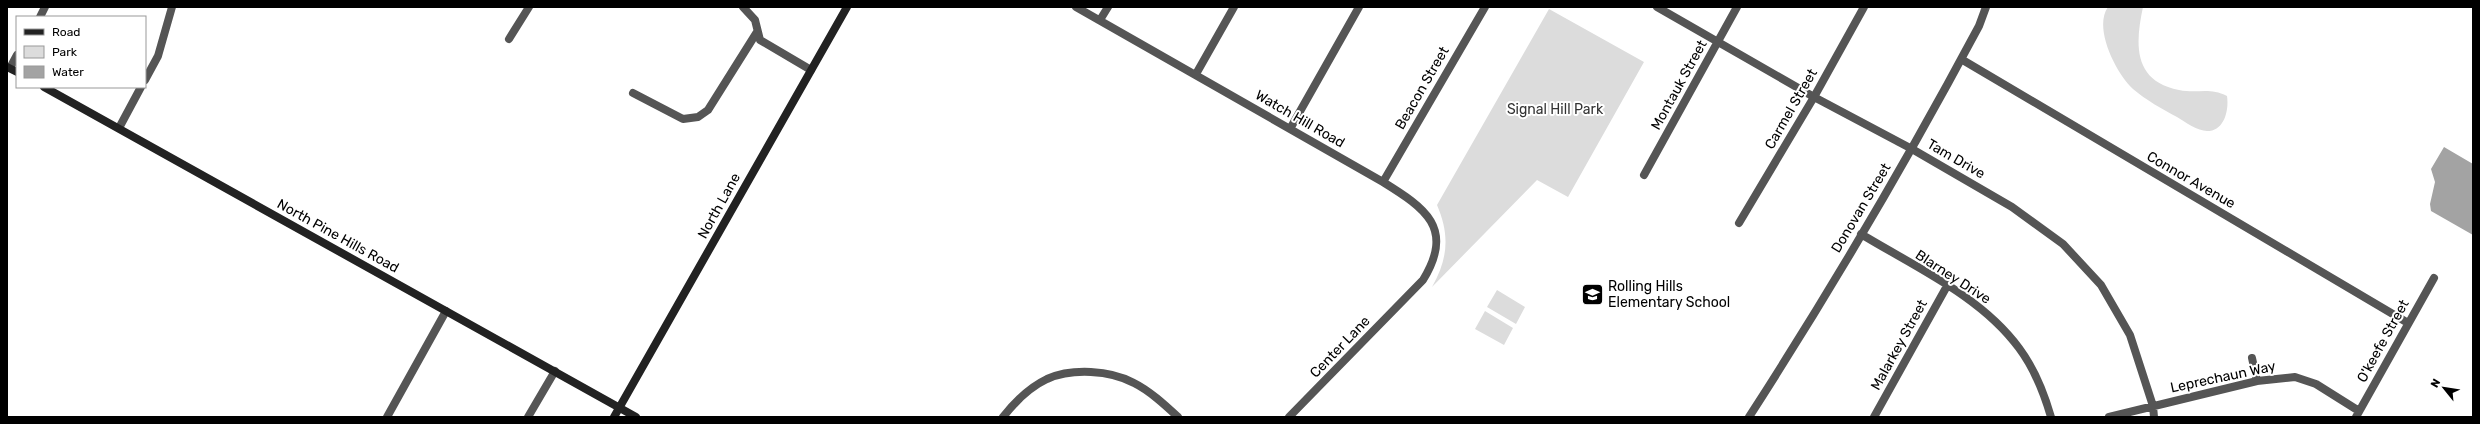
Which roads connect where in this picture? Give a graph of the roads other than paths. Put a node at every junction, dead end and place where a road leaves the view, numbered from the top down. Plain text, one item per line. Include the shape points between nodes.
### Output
1 (46, 7) edge
2 (172, 7) edge
3 (529, 7) edge
4 (743, 7) edge
5 (847, 7) edge
6 (1076, 7) edge
7 (1108, 7) edge
8 (1234, 7) edge
9 (1359, 7) edge
10 (1485, 7) edge
11 (1657, 7) edge
12 (1737, 7) edge
13 (1864, 7) edge
14 (1986, 7) edge
15 (41, 16) edge
16 (1100, 20) junction
17 (757, 32) junction
18 (509, 39) dead end
19 (1718, 42) junction
20 (16, 57) edge
21 (1961, 59) junction
22 (11, 69) edge
23 (811, 70) junction
24 (1196, 74) junction
25 (146, 78) edge
26 (46, 88) edge
27 (140, 88) edge
28 (633, 93) dead end
29 (1814, 97) junction
30 (119, 128) junction
31 (1290, 129) junction
32 (1912, 149) junction
33 (1644, 175) dead end
34 (1382, 182) junction
35 (1739, 223) dead end
36 (1861, 234) junction
37 (2434, 278) dead end
38 (1947, 286) junction
39 (1409, 294) joint
40 (446, 311) junction
41 (2408, 323) junction
42 (2252, 358) dead end
43 (555, 371) junction
44 (2258, 381) junction
45 (2153, 406) junction
46 (620, 408) junction
47 (2358, 414) edge
48 (387, 417) edge
49 (528, 417) edge
50 (614, 417) edge
51 (636, 417) edge
52 (1003, 417) edge
53 (1178, 417) edge
54 (1289, 417) edge
55 (1749, 417) edge
56 (1874, 417) edge
57 (2051, 417) edge
58 (2109, 417) edge
59 (2154, 417) edge

1 - 15 street
2 - 25 street via 158,56
3 - 18 street
4 - 17 street via 755,20
5 - 23 main road, North Lane
6 - 16 street, Watch Hill Road
7 - 16 street
8 - 24 street
9 - 31 street
10 - 34 street, Beacon Street
11 - 19 street, Tam Drive
12 - 19 street, Montauk Street
13 - 29 street, Carmel Street
14 - 21 street, Donovan Street
16 - 24 street, Watch Hill Road
17 - 23 street via 760,40
17 - 28 street via 708,110 698,117 683,119
19 - 29 street, Tam Drive
19 - 33 street, Montauk Street
20 - 22 street
21 - 32 street, Donovan Street
21 - 41 street, Connor Avenue
23 - 46 main road, North Lane
24 - 31 street, Watch Hill Road
26 - 30 main road, North Pine Hills Road
27 - 30 street
29 - 32 street, Tam Drive
29 - 35 street, Carmel Street
30 - 40 main road, North Pine Hills Road
31 - 34 street, Watch Hill Road
32 - 36 street, Donovan Street
32 - 45 street, Tam Drive via 2012,207 2069,250 2101,285 2130,335
34 - 39 street, Watch Hill Road via 1415,202 1430,218 1437,240 1433,264 1423,280
36 - 38 street, Blarney Drive
36 - 55 street, Donovan Street
37 - 41 street, O'keefe Street
38 - 56 street, Malarkey Street
38 - 57 street, Blarney Drive via 1984,312 2019,348 2043,392
39 - 54 street, Center Lane
40 - 43 main road, North Pine Hills Road
40 - 48 street
41 - 47 street, O'keefe Street
42 - 44 street
43 - 46 main road, North Pine Hills Road
43 - 49 street
44 - 45 street, Leprechaun Way
44 - 47 street, Leprechaun Way via 2295,376 2316,384
45 - 58 street, Leprechaun Way
45 - 59 street, Tam Drive
46 - 50 main road, North Lane
46 - 51 main road, North Pine Hills Road
52 - 53 street via 1022,397 1047,379 1073,373 1095,372 1134,382

